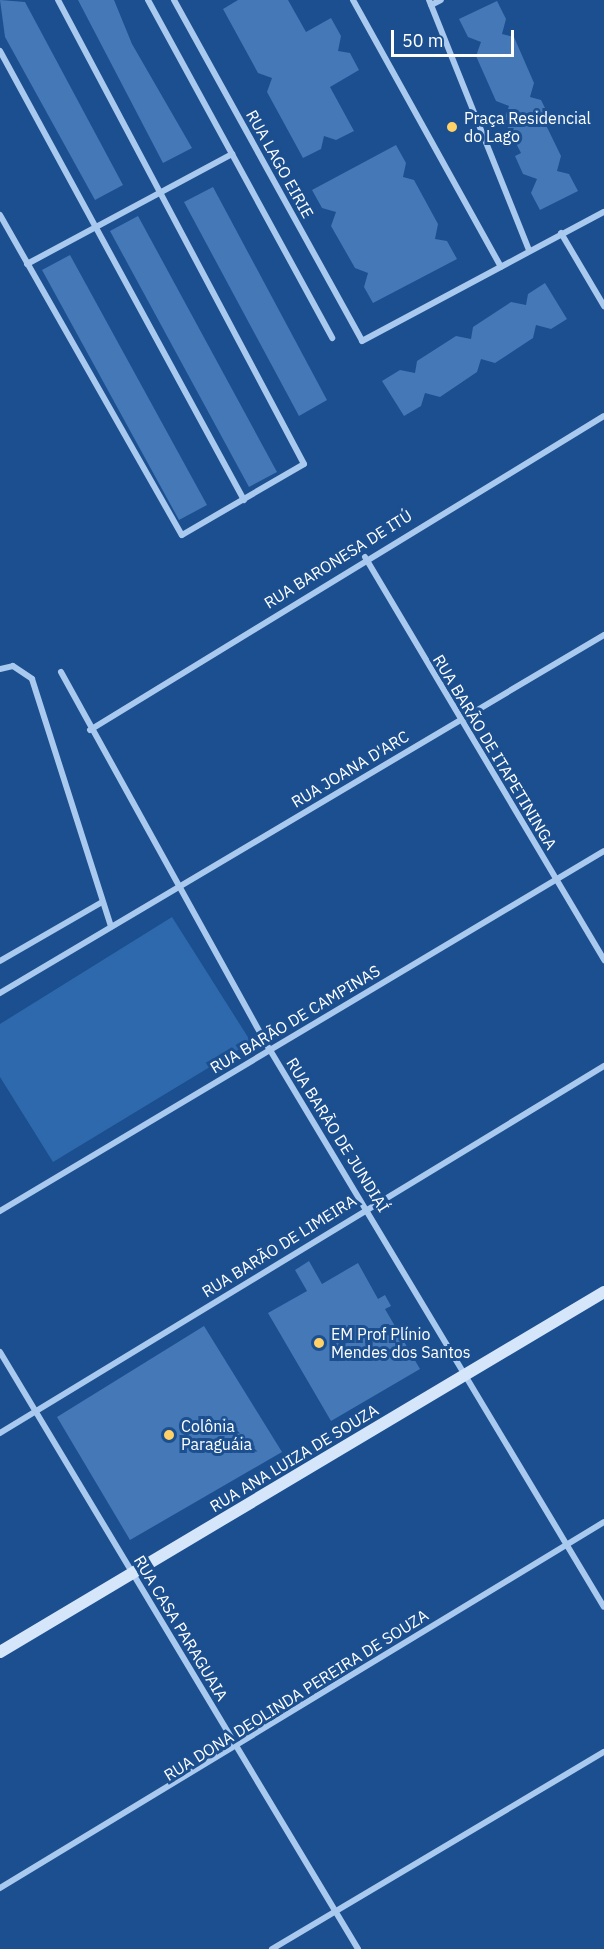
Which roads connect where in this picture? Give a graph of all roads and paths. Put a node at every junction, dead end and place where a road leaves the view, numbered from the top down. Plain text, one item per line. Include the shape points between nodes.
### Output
1 (58, 0) edge
2 (148, 0) edge
3 (174, 0) edge
4 (353, 0) edge
5 (441, 0) edge
6 (430, 3) edge
7 (0, 51) edge
8 (232, 154) junction
9 (161, 193) junction
10 (604, 212) edge
11 (0, 215) edge
12 (96, 226) junction
13 (561, 233) junction
14 (529, 250) junction
15 (27, 264) junction
16 (501, 267) junction
17 (604, 306) edge
18 (332, 338) dead end
19 (604, 416) edge
20 (244, 500) junction
21 (365, 557) junction
22 (604, 635) edge
23 (0, 669) edge
24 (61, 672) dead end
25 (459, 721) junction
26 (90, 730) junction
27 (604, 850) edge
28 (556, 879) junction
29 (177, 888) junction
30 (102, 902) junction
31 (111, 927) junction
32 (604, 960) edge
33 (0, 962) edge
34 (0, 993) edge
35 (270, 1050) junction
36 (604, 1066) edge
37 (368, 1207) junction
38 (0, 1211) edge
39 (604, 1292) edge
40 (0, 1352) edge
41 (464, 1375) junction
42 (36, 1411) junction
43 (0, 1433) edge
44 (604, 1521) edge
45 (567, 1544) junction
46 (132, 1573) junction
47 (604, 1606) edge
48 (0, 1652) edge
49 (238, 1748) junction
50 (604, 1752) edge
51 (0, 1888) edge
52 (335, 1912) junction
53 (272, 1949) edge
54 (358, 1949) edge

1 - 9 street
2 - 8 street
3 - 16 street, RUA LAGO EIRIE via 362,341
4 - 16 street
5 - 6 street
6 - 14 street
7 - 12 street
8 - 9 street
8 - 18 street
9 - 12 street
9 - 20 street via 303,464
10 - 13 street
11 - 15 street
12 - 15 street
12 - 20 street
13 - 14 street
13 - 17 street
14 - 16 street
15 - 20 street via 182,535
19 - 21 street, RUA BARONESA DE ITÚ
21 - 25 street, RUA BARÃO DE ITAPETININGA
21 - 26 street, RUA BARONESA DE ITÚ
22 - 25 street, RUA JOANA D'ARC
23 - 30 street via 13,666 32,679
24 - 26 street, RUA BARÃO DE JUNDIAÍ
25 - 28 street, RUA BARÃO DE ITAPETININGA
25 - 29 street, RUA JOANA D'ARC
26 - 29 street, RUA BARÃO DE JUNDIAÍ
27 - 28 street, RUA BARÃO DE CAMPINAS
28 - 32 street, RUA BARÃO DE ITAPETININGA
28 - 35 street, RUA BARÃO DE CAMPINAS
29 - 31 street, RUA JOANA D'ARC
29 - 35 street, RUA BARÃO DE JUNDIAÍ
30 - 31 street
30 - 33 street
31 - 34 street, RUA JOANA D'ARC
35 - 37 street, RUA BARÃO DE JUNDIAÍ
35 - 38 street, RUA BARÃO DE CAMPINAS
36 - 37 street, RUA BARÃO DE LIMEIRA
37 - 41 street, RUA BARÃO DE JUNDIAÍ
37 - 42 street, RUA BARÃO DE LIMEIRA
39 - 41 street, RUA ANA LUIZA DE SOUZA
40 - 42 street, RUA CASA PARAGUAIA
41 - 45 street, RUA BARÃO DE JUNDIAÍ
41 - 46 street, RUA ANA LUIZA DE SOUZA
42 - 43 street, RUA BARÃO DE LIMEIRA
42 - 46 street, RUA CASA PARAGUAIA
44 - 45 street, RUA DONA DEOLINDA PEREIRA DE SOUZA
45 - 47 street, RUA BARÃO DE JUNDIAÍ
45 - 49 street, RUA DONA DEOLINDA PEREIRA DE SOUZA
46 - 48 street, RUA ANA LUIZA DE SOUZA
46 - 49 street, RUA CASA PARAGUAIA
49 - 51 street, RUA DONA DEOLINDA PEREIRA DE SOUZA
49 - 52 street, RUA CASA PARAGUAIA
50 - 52 street
52 - 53 street
52 - 54 street, RUA CASA PARAGUAIA

